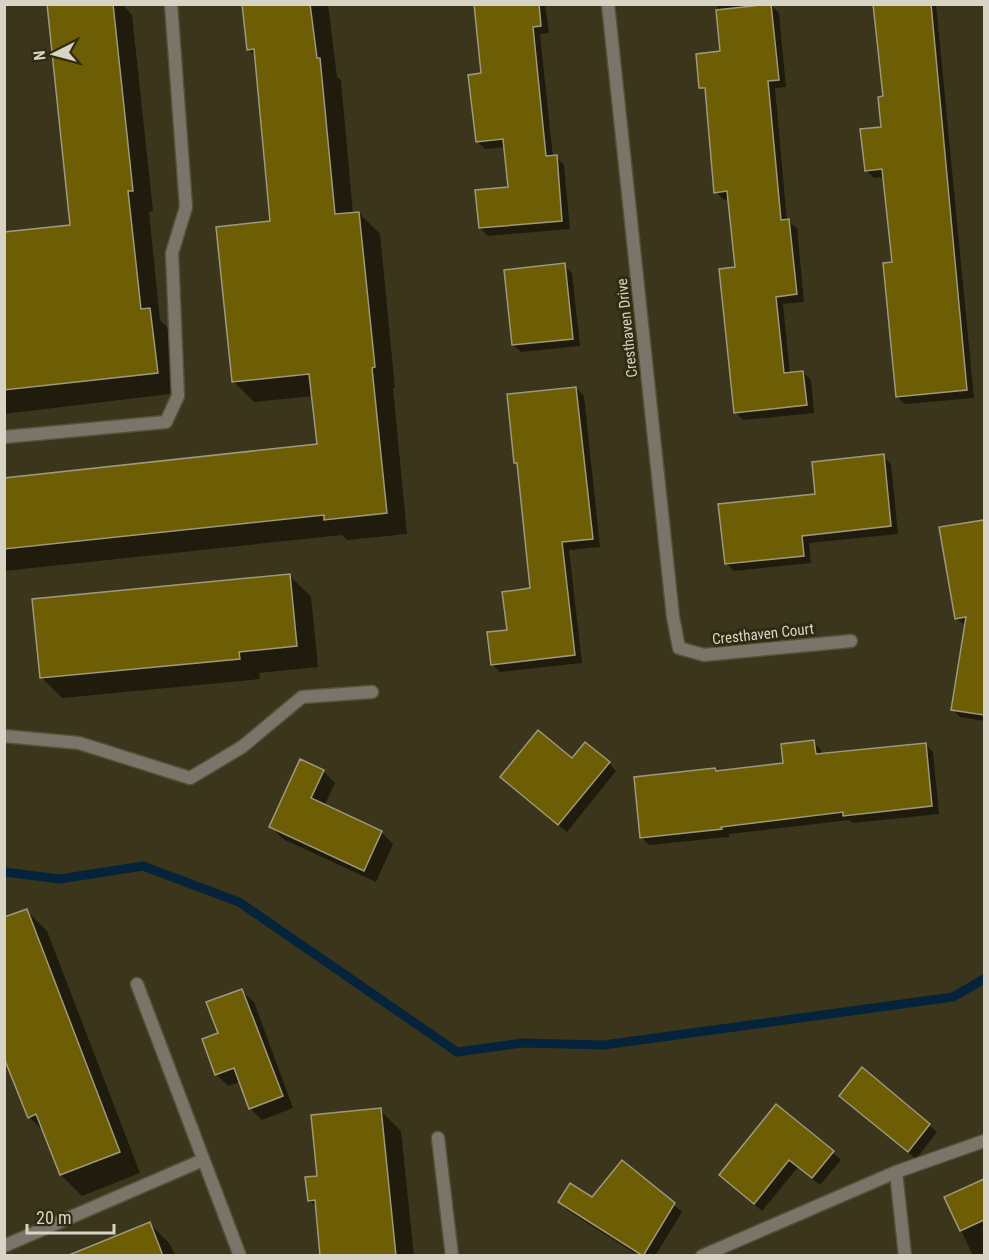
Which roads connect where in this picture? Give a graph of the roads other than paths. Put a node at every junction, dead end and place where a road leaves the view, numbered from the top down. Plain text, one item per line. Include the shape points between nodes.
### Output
1 (171, 4) edge
2 (608, 4) edge
3 (4, 437) edge
4 (851, 641) dead end
5 (679, 648) joint
6 (372, 692) dead end
7 (4, 736) edge
8 (137, 984) dead end
9 (438, 1138) dead end
10 (984, 1141) edge
11 (203, 1160) junction
12 (897, 1172) junction
13 (4, 1246) edge
14 (240, 1256) edge
15 (452, 1256) edge
16 (702, 1256) edge
17 (905, 1256) edge

1 - 3 street via 186,207 172,253 178,396 166,422
2 - 5 street, Cresthaven Drive via 671,606
4 - 5 street, Cresthaven Court via 704,655
6 - 7 street via 302,698 242,747 190,778 79,743
8 - 11 street
9 - 15 street
10 - 12 street
11 - 13 street
11 - 14 street
12 - 16 street
12 - 17 street

